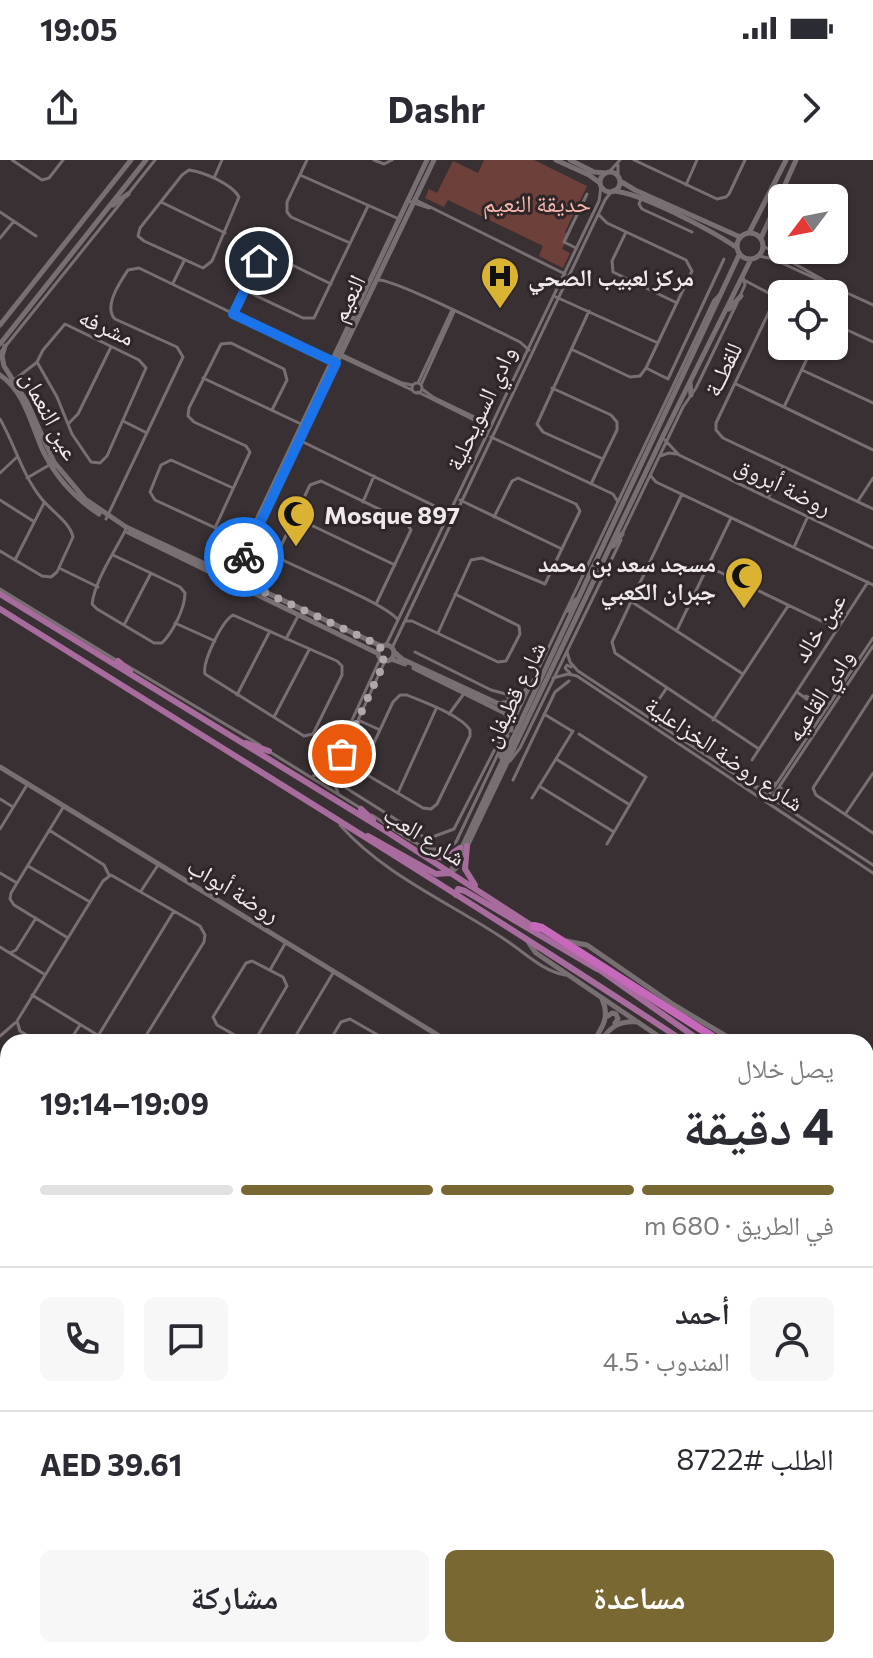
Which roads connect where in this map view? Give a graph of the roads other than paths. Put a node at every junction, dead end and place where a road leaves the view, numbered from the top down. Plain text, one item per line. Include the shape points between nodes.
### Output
1 (12, 160) edge
2 (63, 160) edge
3 (131, 160) edge
4 (146, 160) edge
5 (155, 160) edge
6 (222, 160) edge
7 (307, 160) edge
8 (374, 160) edge
9 (392, 160) edge
10 (427, 160) edge
11 (434, 160) edge
12 (556, 160) edge
13 (570, 160) edge
14 (634, 160) edge
15 (697, 160) edge
16 (745, 160) edge
17 (786, 160) edge
18 (796, 160) edge
19 (619, 162) edge
20 (608, 172) junction
21 (300, 175) junction
22 (213, 179) junction
23 (619, 179) junction
24 (600, 184) junction
25 (686, 185) junction
26 (612, 191) junction
27 (128, 194) junction
28 (587, 194) dead end
29 (641, 199) junction
30 (412, 200) junction
31 (161, 202) junction
32 (368, 206) junction
33 (0, 212) edge
34 (599, 212) junction
35 (101, 216) junction
36 (14, 221) junction
37 (401, 222) junction
38 (607, 223) junction
39 (593, 224) junction
40 (626, 232) junction
41 (692, 232) dead end
42 (225, 233) junction
43 (749, 233) junction
44 (36, 236) dead end
45 (740, 237) junction
46 (0, 238) edge
47 (761, 238) junction
48 (351, 244) junction
49 (763, 246) junction
50 (736, 247) junction
51 (576, 248) junction
52 (739, 255) junction
53 (759, 256) junction
54 (724, 259) dead end
55 (751, 259) junction
56 (184, 261) junction
57 (567, 273) junction
58 (743, 277) junction
59 (821, 280) edge
60 (823, 280) edge
61 (375, 282) junction
62 (172, 284) junction
63 (332, 284) junction
64 (745, 286) junction
65 (753, 286) junction
66 (244, 290) junction
67 (723, 292) junction
68 (768, 293) edge
69 (848, 293) edge
70 (556, 295) junction
71 (741, 296) junction
72 (33, 301) junction
73 (677, 303) junction
74 (873, 305) edge
75 (454, 311) junction
76 (589, 311) junction
77 (233, 314) junction
78 (768, 314) edge
79 (719, 321) junction
80 (0, 325) edge
81 (848, 330) edge
82 (16, 333) junction
83 (873, 342) edge
84 (658, 343) junction
85 (3, 345) edge
86 (112, 346) junction
87 (571, 349) junction
88 (530, 351) junction
89 (0, 353) edge
90 (338, 354) junction
91 (807, 360) edge
92 (37, 362) junction
93 (334, 362) junction
94 (2, 365) edge
95 (646, 368) junction
96 (802, 370) junction
97 (3, 376) edge
98 (203, 378) junction
99 (14, 380) junction
100 (690, 381) junction
101 (735, 384) junction
102 (0, 385) edge
103 (412, 387) junction
104 (420, 387) junction
105 (552, 388) junction
106 (691, 395) junction
107 (873, 403) edge
108 (784, 407) junction
109 (272, 410) junction
110 (0, 419) edge
111 (123, 421) junction
112 (68, 424) junction
113 (304, 426) junction
114 (493, 428) junction
115 (147, 433) junction
116 (489, 436) junction
117 (664, 438) junction
118 (298, 440) junction
119 (873, 450) edge
120 (679, 455) junction
121 (17, 457) junction
122 (658, 458) junction
123 (603, 459) junction
124 (52, 463) junction
125 (783, 467) junction
126 (0, 473) edge
127 (650, 474) junction
128 (374, 476) junction
129 (27, 478) junction
130 (873, 478) edge
131 (656, 482) junction
132 (591, 484) junction
133 (645, 484) junction
134 (234, 489) junction
135 (623, 492) junction
136 (613, 494) junction
137 (682, 494) junction
138 (769, 497) junction
139 (0, 500) edge
140 (458, 500) junction
141 (363, 502) junction
142 (857, 502) junction
143 (44, 503) junction
144 (618, 503) junction
145 (873, 509) edge
146 (451, 514) junction
147 (808, 516) junction
148 (107, 517) junction
149 (294, 517) junction
150 (494, 517) junction
151 (731, 518) junction
152 (33, 521) junction
153 (215, 528) junction
154 (126, 529) junction
155 (622, 534) junction
156 (248, 543) junction
157 (794, 547) junction
158 (873, 548) edge
159 (563, 549) junction
160 (0, 551) edge
161 (608, 553) junction
162 (113, 555) junction
163 (15, 560) junction
164 (395, 565) junction
165 (709, 567) junction
166 (59, 568) junction
167 (151, 573) junction
168 (231, 579) junction
169 (868, 582) junction
170 (873, 585) edge
171 (98, 587) junction
172 (0, 591) edge
173 (581, 593) junction
174 (455, 594) junction
175 (631, 601) junction
176 (376, 604) junction
177 (788, 605) junction
178 (0, 609) edge
179 (568, 610) junction
180 (300, 612) junction
181 (393, 614) junction
182 (405, 614) junction
183 (402, 621) junction
184 (412, 621) junction
185 (175, 623) junction
186 (48, 624) junction
187 (124, 625) junction
188 (838, 629) junction
189 (677, 630) junction
190 (270, 631) junction
191 (71, 632) junction
192 (438, 633) junction
193 (873, 638) edge
194 (286, 639) junction
195 (215, 641) junction
196 (873, 646) edge
197 (309, 650) junction
198 (567, 650) junction
199 (415, 652) dead end
200 (386, 653) junction
201 (118, 661) junction
202 (578, 671) junction
203 (572, 674) junction
204 (743, 674) junction
205 (553, 678) junction
206 (569, 681) dead end
207 (144, 684) junction
208 (532, 685) junction
209 (458, 689) junction
210 (666, 689) junction
211 (798, 692) junction
212 (466, 693) junction
213 (237, 695) junction
214 (873, 695) edge
215 (458, 699) junction
216 (511, 703) junction
217 (541, 705) junction
218 (547, 708) junction
219 (436, 709) junction
220 (651, 711) junction
221 (827, 711) junction
222 (642, 712) junction
223 (505, 713) junction
224 (449, 714) junction
225 (544, 714) junction
226 (274, 717) junction
227 (355, 719) junction
228 (653, 720) junction
229 (713, 720) junction
230 (380, 730) junction
231 (579, 734) dead end
232 (508, 736) junction
233 (230, 737) junction
234 (759, 749) junction
235 (269, 751) junction
236 (556, 759) junction
237 (752, 760) dead end
238 (0, 767) edge
239 (501, 768) junction
240 (325, 773) junction
241 (873, 773) edge
242 (334, 774) junction
243 (308, 776) junction
244 (513, 780) dead end
245 (780, 783) junction
246 (27, 785) junction
247 (539, 786) junction
248 (752, 786) junction
249 (398, 793) junction
250 (340, 796) junction
251 (532, 798) dead end
252 (770, 798) junction
253 (0, 799) edge
254 (767, 802) junction
255 (630, 805) junction
256 (64, 806) junction
257 (13, 807) junction
258 (361, 809) junction
259 (379, 810) junction
260 (846, 814) junction
261 (796, 815) junction
262 (374, 817) junction
263 (336, 818) junction
264 (381, 828) junction
265 (0, 829) edge
266 (49, 830) junction
267 (614, 832) junction
268 (873, 833) edge
269 (361, 834) junction
270 (607, 844) dead end
271 (464, 847) junction
272 (442, 851) joint
273 (419, 853) junction
274 (158, 865) junction
275 (873, 865) edge
276 (28, 866) junction
277 (0, 873) edge
278 (450, 873) junction
279 (873, 873) edge
280 (109, 875) junction
281 (17, 883) junction
282 (141, 891) junction
283 (453, 893) junction
284 (90, 902) junction
285 (496, 903) junction
286 (174, 911) junction
287 (36, 918) junction
288 (534, 926) junction
289 (524, 935) junction
290 (68, 938) junction
291 (560, 940) junction
292 (286, 942) junction
293 (0, 947) edge
294 (16, 950) junction
295 (9, 953) junction
296 (17, 958) junction
297 (270, 970) junction
298 (334, 971) junction
299 (604, 972) junction
300 (45, 975) junction
301 (571, 976) junction
302 (32, 995) junction
303 (599, 995) junction
304 (674, 1005) junction
305 (681, 1018) junction
306 (643, 1019) junction
307 (605, 1021) junction
308 (16, 1023) junction
309 (80, 1025) junction
310 (611, 1027) junction
311 (2, 1034) edge
312 (25, 1034) edge
313 (74, 1034) edge
314 (95, 1034) edge
315 (99, 1034) edge
316 (147, 1034) edge
317 (234, 1034) edge
318 (259, 1034) edge
319 (297, 1034) edge
320 (334, 1034) edge
321 (376, 1034) edge
322 (436, 1034) edge
323 (598, 1034) edge
324 (606, 1034) edge
325 (659, 1034) edge
326 (668, 1034) edge
327 (691, 1034) edge
328 (708, 1034) edge
329 (723, 1034) edge

1 - 2 street via 42,180
3 - 80 street
4 - 35 street
5 - 27 street
6 - 22 street
7 - 21 street
8 - 9 street
10 - 30 street, النعيم
11 - 30 street, النعيم
12 - 24 street
13 - 20 street via 594,172
14 - 25 street
15 - 25 street
16 - 25 street via 726,197 717,199
17 - 43 street
18 - 47 street
19 - 20 street
19 - 23 street
20 - 23 street
20 - 24 street
21 - 32 street
21 - 48 street via 286,206 288,215
22 - 31 street via 186,171
22 - 42 street via 239,197
23 - 26 street
23 - 45 street
24 - 26 street
24 - 51 street, وادي السويحلية via 599,201
26 - 29 street
26 - 34 street, وادي السويحلية
27 - 35 street
27 - 82 street
28 - 51 street via 564,242
29 - 41 street via 642,209
29 - 50 street
30 - 37 street, النعيم
30 - 57 street
31 - 42 street
31 - 56 street via 139,237
32 - 37 street
32 - 48 street
33 - 36 street
34 - 38 street
34 - 39 street, وادي السويحلية
35 - 72 street
36 - 44 street
36 - 46 street
37 - 61 street, النعيم
37 - 90 street, النعيم
38 - 39 street
38 - 40 street
39 - 57 street, وادي السويحلية
40 - 73 street via 612,261 613,272
40 - 73 street via 689,262 692,271
42 - 56 street via 207,267
43 - 45 street
43 - 47 street
45 - 50 street
47 - 49 street
48 - 63 street
49 - 53 street
49 - 60 street
50 - 52 street
51 - 57 street, وادي السويحلية
52 - 55 street
52 - 67 street, شارع قطيفان
53 - 55 street
53 - 59 street
54 - 95 street via 668,379
55 - 58 street, شارع قطيفان
56 - 62 street
57 - 70 street, وادي السويحلية
58 - 64 street, شارع قطيفان
58 - 65 street
58 - 79 street, شارع قطيفان
61 - 75 street via 386,280
61 - 90 street, النعيم
62 - 77 street
62 - 115 street via 133,267 109,307 115,319 182,354
63 - 66 street via 268,255 261,258
63 - 66 street via 316,316 309,319
64 - 65 street
64 - 71 street, شارع قطيفان
65 - 68 street
66 - 77 street
67 - 135 street, شارع قطيفان via 714,300
67 - 173 street, شارع قطيفان
69 - 74 street
70 - 76 street
70 - 88 street, وادي السويحلية
71 - 79 street
71 - 106 street, شارع قطيفان
72 - 82 street
72 - 85 street
73 - 84 street
75 - 88 street
75 - 104 street
76 - 84 street
76 - 87 street
77 - 93 street
78 - 101 street, للقطــة
79 - 100 street, شارع قطيفان
81 - 83 street
82 - 85 street
84 - 95 street
85 - 89 street
85 - 94 street, عين النعمان
86 - 92 street, مشرفه via 65,324
86 - 111 street, مشرفه via 146,368
86 - 112 street
87 - 95 street via 632,377
87 - 105 street
88 - 114 street, وادي السويحلية
90 - 93 street, النعيم
90 - 103 street
91 - 96 street
92 - 99 street
92 - 112 street, مشرفه
93 - 113 street, النعيم
94 - 99 street, عين النعمان
96 - 107 street
96 - 108 street
97 - 102 street
97 - 124 street, عين النعمان via 26,408
98 - 109 street
98 - 109 street via 220,345 231,343 286,372
98 - 134 street via 187,410 189,419 250,450
99 - 124 street, عين النعمان
100 - 106 street
100 - 117 street, شارع قطيفان
101 - 108 street
101 - 125 street, للقطــة via 716,423 717,432
103 - 104 street
103 - 104 street
104 - 114 street
105 - 123 street via 538,427
105 - 123 street via 616,419 618,428
106 - 117 street, شارع قطيفان
108 - 119 street
109 - 113 street
110 - 121 street
111 - 112 street, مشرفه via 105,459 97,463 86,456
111 - 115 street
113 - 118 street, النعيم
114 - 116 street, وادي السويحلية
115 - 148 street
116 - 132 street
116 - 140 street, وادي السويحلية
117 - 120 street, روضة أبروق
117 - 122 street, شارع قطيفان
117 - 161 street, شارع قطيفان
118 - 128 street
118 - 156 street, النعيم
120 - 122 street
120 - 138 street, روضة أبروق
121 - 126 street
121 - 129 street
122 - 127 street, شارع قطيفان
123 - 132 street
124 - 129 street
124 - 148 street, عين النعمان via 73,494
125 - 138 street
125 - 142 street, للقطــة
127 - 131 street, عين خالد
127 - 133 street, شارع قطيفان
128 - 141 street
128 - 146 street
129 - 143 street
130 - 142 street
131 - 133 street
131 - 137 street, عين خالد
132 - 136 street
133 - 155 street, شارع قطيفان
134 - 153 street
134 - 153 street via 175,461 166,460 160,467 150,489 153,498
135 - 136 street
135 - 144 street, شارع قطيفان
136 - 144 street
137 - 151 street, عين خالد
137 - 175 street
138 - 147 street, روضة أبروق
139 - 152 street
140 - 146 street, وادي السويحلية
140 - 150 street
141 - 149 street via 315,482
141 - 164 street via 410,526
142 - 145 street, للقطــة
143 - 152 street
143 - 166 street via 73,534
144 - 179 street, شارع قطيفان
146 - 182 street, وادي السويحلية
147 - 157 street
147 - 158 street, روضة أبروق
148 - 154 street, عين النعمان
149 - 164 street
149 - 176 street via 281,546 283,560
150 - 159 street
150 - 159 street via 516,478 576,504 580,512
151 - 157 street, عين خالد
151 - 165 street
152 - 163 street
153 - 156 street
154 - 162 street
154 - 168 street, عين النعمان
155 - 161 street
155 - 198 street, شارع قطيفان
156 - 168 street, النعيم
157 - 169 street, عين خالد
159 - 174 street via 544,584 474,558
160 - 163 street
161 - 239 street, شارع قطيفان
162 - 167 street
162 - 171 street
163 - 166 street via 44,577
164 - 176 street
165 - 177 street
165 - 189 street
166 - 171 street
167 - 185 street via 185,593
167 - 187 street
168 - 180 street, عين النعمان
169 - 170 street, عين خالد
169 - 188 street, عين خالد
171 - 187 street via 94,607
172 - 186 main road, شارع العب
172 - 191 street, شارع العب
173 - 179 street
173 - 239 street, شارع قطيفان
174 - 192 street
174 - 192 street via 518,624 520,634 508,659 501,662
175 - 189 street
175 - 210 street via 611,648
176 - 181 street
177 - 188 street
177 - 204 street
178 - 263 main road, شارع العب
179 - 208 street, شارع قطيفان
180 - 194 street
180 - 200 street, عين النعمان
181 - 182 street
181 - 183 street
182 - 183 street, وادي السويحلية
182 - 184 street
183 - 184 street
183 - 200 street, وادي السويحلية
184 - 192 street
185 - 187 street via 159,644
185 - 195 street
186 - 191 main road
186 - 207 main road, شارع العب
188 - 211 street, عين خالد
189 - 204 street
190 - 194 street
190 - 195 street via 233,615
190 - 213 street
191 - 201 street, شارع العب
193 - 221 street, وادي القاعيه
194 - 197 street
195 - 213 street via 204,672
196 - 221 street, وادي القاعيه
197 - 226 street
197 - 226 street via 337,661 343,669 316,730 304,736
198 - 202 street, شارع روضة الخزاعلية
198 - 205 street, شارع قطيفان
199 - 216 street via 506,694
200 - 209 street, عين النعمان
200 - 216 street, عين النعمان via 493,701
200 - 227 street, وادي السويحلية
201 - 207 main road
201 - 235 street, شارع العب
202 - 203 street via 566,666
202 - 222 street, شارع روضة الخزاعلية
203 - 205 street
203 - 254 street, شارع روضة الخزاعلية
204 - 229 street
205 - 217 street, شارع قطيفان
206 - 218 street
207 - 233 main road, شارع العب
208 - 216 street
208 - 232 street, شارع قطيفان
209 - 212 street, عين النعمان
209 - 215 street
210 - 220 street
210 - 229 street
211 - 221 street, عين خالد
211 - 234 street, عين خالد
212 - 215 street
212 - 223 street, عين النعمان
213 - 226 street
214 - 260 street via 813,788
215 - 224 street
216 - 223 street via 511,712
217 - 218 street
217 - 239 street, شارع قطيفان via 519,750
218 - 225 street
219 - 224 street
219 - 230 street via 400,695
219 - 249 street
220 - 222 street
220 - 228 street
221 - 245 street, وادي القاعيه
222 - 228 street, شارع روضة الخزاعلية
223 - 232 street via 511,722
224 - 249 street via 467,724 470,733 437,804 427,810
225 - 236 street via 573,731
225 - 244 street
227 - 230 street
227 - 240 street, وادي السويحلية
227 - 242 street, وادي السويحلية
228 - 248 street, شارع روضة الخزاعلية
229 - 234 street
230 - 249 street via 365,770
231 - 255 street via 646,776
232 - 239 street
232 - 259 street via 499,740 451,832 423,838
232 - 272 street, شارع قطيفان via 457,840
233 - 235 main road
233 - 264 main road, شارع العب
234 - 237 street, عين خالد
235 - 243 street, شارع العب
236 - 247 street
236 - 255 street
238 - 246 street, روضة أبواب
239 - 271 street, شارع قطيفان
240 - 242 street via 327,781
240 - 243 street
241 - 260 street
242 - 250 street
242 - 259 street
243 - 250 street, شارع العب
245 - 248 street
245 - 252 street, وادي القاعيه
245 - 261 street via 783,799
246 - 256 street, روضة أبواب
246 - 257 street
247 - 251 street
247 - 267 street
248 - 252 street, شارع روضة الخزاعلية
250 - 258 street, شارع العب
252 - 254 street, وادي القاعيه
252 - 261 street, شارع روضة الخزاعلية
253 - 257 street
254 - 279 street, شارع روضة الخزاعلية
255 - 267 street
256 - 266 street
256 - 274 street, روضة أبواب
257 - 265 street
258 - 262 street, شارع العب
258 - 264 main road
259 - 262 street
260 - 268 street
261 - 275 street, شارع روضة الخزاعلية
262 - 272 street, شارع العب via 429,850
263 - 269 main road, شارع العب
263 - 301 street, شارع العب via 365,850 430,896 536,962
264 - 273 main road, شارع العب
266 - 276 street
266 - 280 street via 104,865
267 - 270 street
269 - 278 main road via 436,874
269 - 283 main road, شارع العب
271 - 273 main road via 443,858
271 - 278 street, شارع قطيفان
271 - 285 main road via 467,876
273 - 278 main road, شارع العب
274 - 282 street
274 - 292 street, روضة أبواب
276 - 281 street
276 - 284 street
277 - 281 street
278 - 283 main road
278 - 285 main road, شارع العب
280 - 282 street
280 - 284 street
281 - 287 street via 10,901
282 - 286 street
283 - 289 main road, شارع العب
283 - 299 main road via 465,891
284 - 290 street
285 - 288 main road, شارع العب
286 - 315 street
286 - 316 street via 201,928 205,939
287 - 290 street
287 - 294 street
288 - 291 highway
288 - 299 main road, شارع العب
289 - 301 street, شارع العب via 536,953
289 - 306 main road, شارع العب
290 - 300 street
291 - 304 street via 587,945
291 - 305 highway
292 - 297 street
292 - 298 street, روضة أبواب
293 - 295 street
294 - 295 street
294 - 296 street
295 - 296 street
296 - 300 street
297 - 317 street via 248,962 214,1015 217,1025
297 - 318 street via 285,979 287,989
298 - 319 street
298 - 322 street, روضة أبواب
299 - 327 main road, شارع العب
300 - 302 street
301 - 303 street, شارع العب
302 - 308 street
302 - 309 street
303 - 306 street, شارع العب
303 - 307 street
304 - 305 highway
304 - 329 street
305 - 328 highway
306 - 310 street
306 - 325 street, شارع العب
306 - 326 main road
307 - 310 street via 616,1014
307 - 323 street
308 - 311 street
308 - 312 street
309 - 313 street
309 - 314 street
310 - 324 street
320 - 321 street via 350,1019

